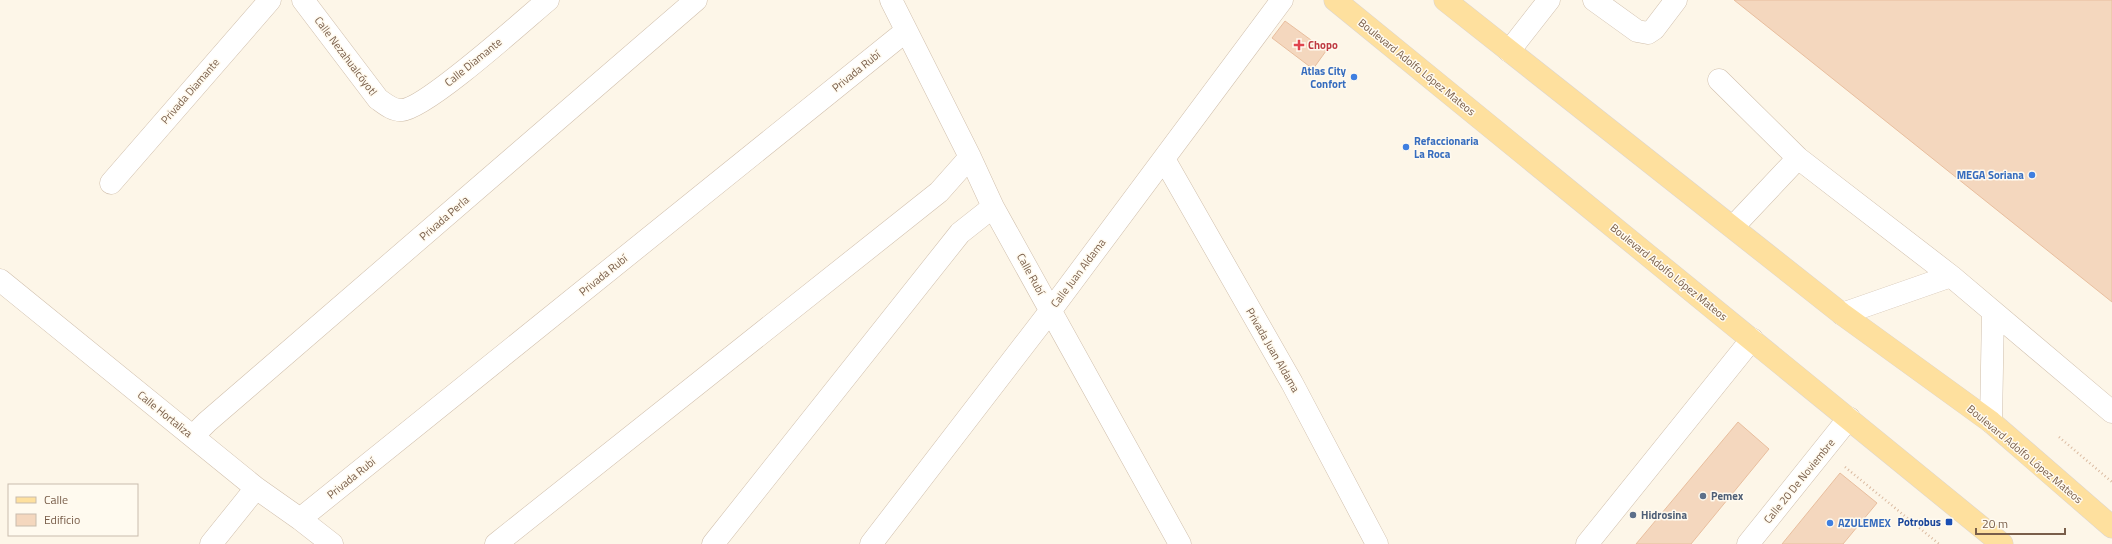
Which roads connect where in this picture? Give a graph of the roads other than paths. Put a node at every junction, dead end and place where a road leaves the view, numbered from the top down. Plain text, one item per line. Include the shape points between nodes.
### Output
1 (270, 0) edge
2 (303, 0) edge
3 (548, 0) edge
4 (696, 0) edge
5 (891, 0) edge
6 (1282, 0) edge
7 (1335, 0) edge
8 (1445, 0) edge
9 (1549, 0) edge
10 (1594, 0) edge
11 (1676, 0) edge
12 (906, 31) junction
13 (1509, 51) junction
14 (1719, 80) dead end
15 (392, 109) joint
16 (970, 157) junction
17 (1798, 158) junction
18 (1164, 159) junction
19 (111, 183) dead end
20 (993, 207) junction
21 (1733, 227) junction
22 (1951, 276) junction
23 (0, 280) edge
24 (1051, 310) junction
25 (1993, 312) junction
26 (1842, 314) junction
27 (1752, 339) junction
28 (2112, 412) edge
29 (1849, 418) junction
30 (1991, 422) junction
31 (193, 436) junction
32 (256, 488) junction
33 (300, 519) junction
34 (2112, 527) edge
35 (211, 544) edge
36 (332, 544) edge
37 (496, 544) edge
38 (713, 544) edge
39 (871, 544) edge
40 (1180, 544) edge
41 (1376, 544) edge
42 (1587, 544) edge
43 (1748, 544) edge
44 (2002, 544) edge

1 - 19 street, Privada Diamante
2 - 15 street, Calle Nezahualcóyotl via 378,99
3 - 15 street, Calle Diamante via 428,99 402,110
4 - 31 street, Privada Perla
5 - 12 street, Calle Rubí
6 - 18 street, Calle Juan Aldama
7 - 27 main road, Boulevard Adolfo López Mateos
8 - 13 main road, Boulevard Adolfo López Mateos
9 - 13 street
10 - 11 street via 1637,31 1648,33
12 - 16 street, Calle Rubí
12 - 33 street, Privada Rubí
13 - 21 main road, Boulevard Adolfo López Mateos
14 - 17 street
16 - 20 street, Calle Rubí
16 - 37 street via 939,192
17 - 21 street
17 - 22 street
18 - 24 street, Calle Juan Aldama
18 - 41 street, Privada Juan Aldama via 1292,383
20 - 24 street, Calle Rubí
20 - 38 street via 960,233
21 - 26 main road, Boulevard Adolfo López Mateos
22 - 25 street
22 - 26 street
23 - 31 street, Calle Hortaliza
24 - 39 street, Calle Juan Aldama
24 - 40 street, Calle Rubí
25 - 28 street
25 - 30 street
26 - 30 main road, Boulevard Adolfo López Mateos
27 - 29 main road, Boulevard Adolfo López Mateos
27 - 42 street
29 - 43 street, Calle 20 De Noviembre
29 - 44 main road, Boulevard Adolfo López Mateos
30 - 34 main road, Boulevard Adolfo López Mateos
31 - 32 street, Calle Hortaliza
32 - 33 street, Calle Hortaliza
32 - 35 street
33 - 36 street, Calle Hortaliza

